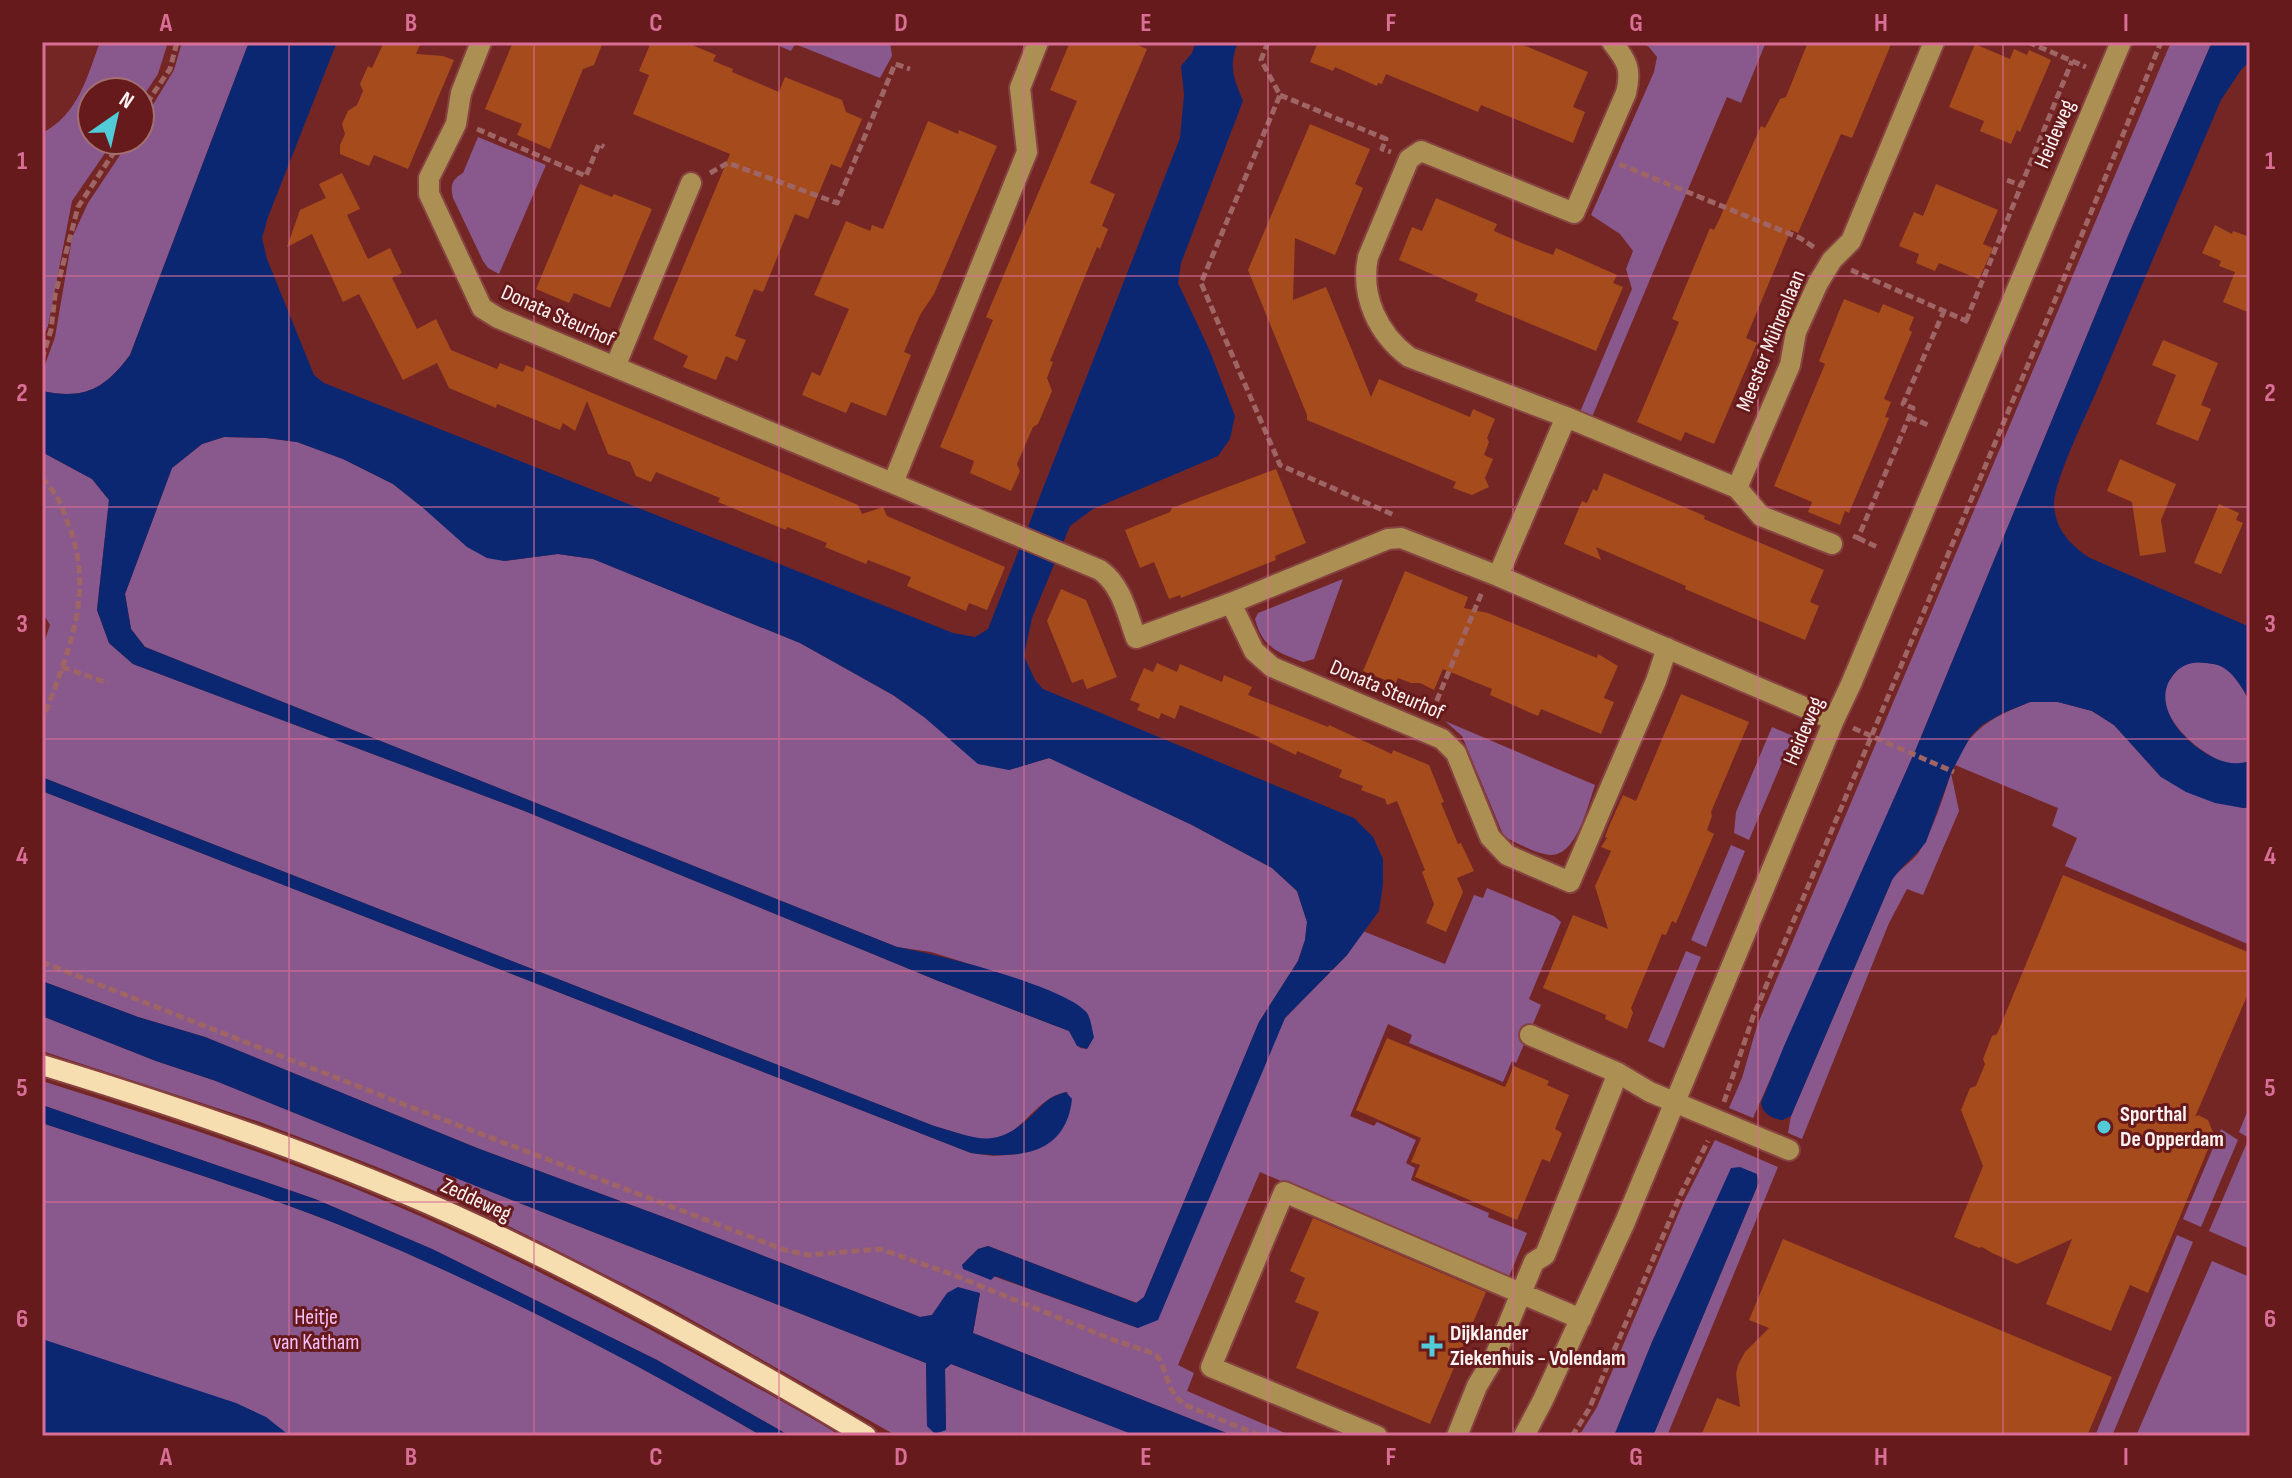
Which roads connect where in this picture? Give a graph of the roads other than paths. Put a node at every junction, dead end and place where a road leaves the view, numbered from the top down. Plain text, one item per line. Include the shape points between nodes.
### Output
1 (481, 42) edge
2 (1038, 42) edge
3 (1612, 42) edge
4 (1934, 42) edge
5 (2121, 42) edge
6 (691, 183) road end
7 (615, 367) junction
8 (1566, 417) junction
9 (893, 483) junction
10 (1737, 488) junction
11 (1832, 544) road end
12 (1494, 574) junction
13 (1231, 603) junction
14 (1667, 648) junction
15 (1834, 720) junction
16 (1530, 1035) dead end
17 (42, 1065) edge
18 (1618, 1073) junction
19 (1676, 1102) junction
20 (1789, 1150) dead end
21 (1520, 1293) junction
22 (1581, 1319) junction
23 (866, 1436) edge
24 (1377, 1436) edge
25 (1457, 1436) edge
26 (1524, 1436) edge

1 - 7 street, Donata Steurhof via 461,93 456,124 429,178 429,194 482,308
2 - 9 street via 1020,88 1027,152
3 - 8 street via 1630,77 1574,213 1421,151 1409,159 1366,270 1366,291 1381,328 1409,357
4 - 10 street, Meester Mührenlaan via 1851,241 1818,283 1796,332 1790,365
5 - 15 street, Heideweg
6 - 7 street, Donata Steurhof
7 - 9 street, Donata Steurhof
8 - 10 street
8 - 12 street
9 - 13 street, Donata Steurhof via 1100,570 1119,589 1136,638
10 - 11 street via 1761,516
12 - 13 street, Donata Steurhof via 1401,538 1388,539
12 - 14 street
13 - 14 street, Donata Steurhof via 1254,651 1272,667 1442,739 1456,753 1490,837 1507,855 1570,882
14 - 15 street
15 - 19 street, Heideweg
16 - 18 street
17 - 23 main road, Zeddeweg via 280,1144 478,1226 698,1340
18 - 19 street
18 - 21 street via 1545,1255 1534,1262
19 - 20 street
19 - 22 street, Heideweg
21 - 22 street
21 - 24 street via 1284,1192 1211,1367
21 - 25 street
22 - 26 street, Heideweg

